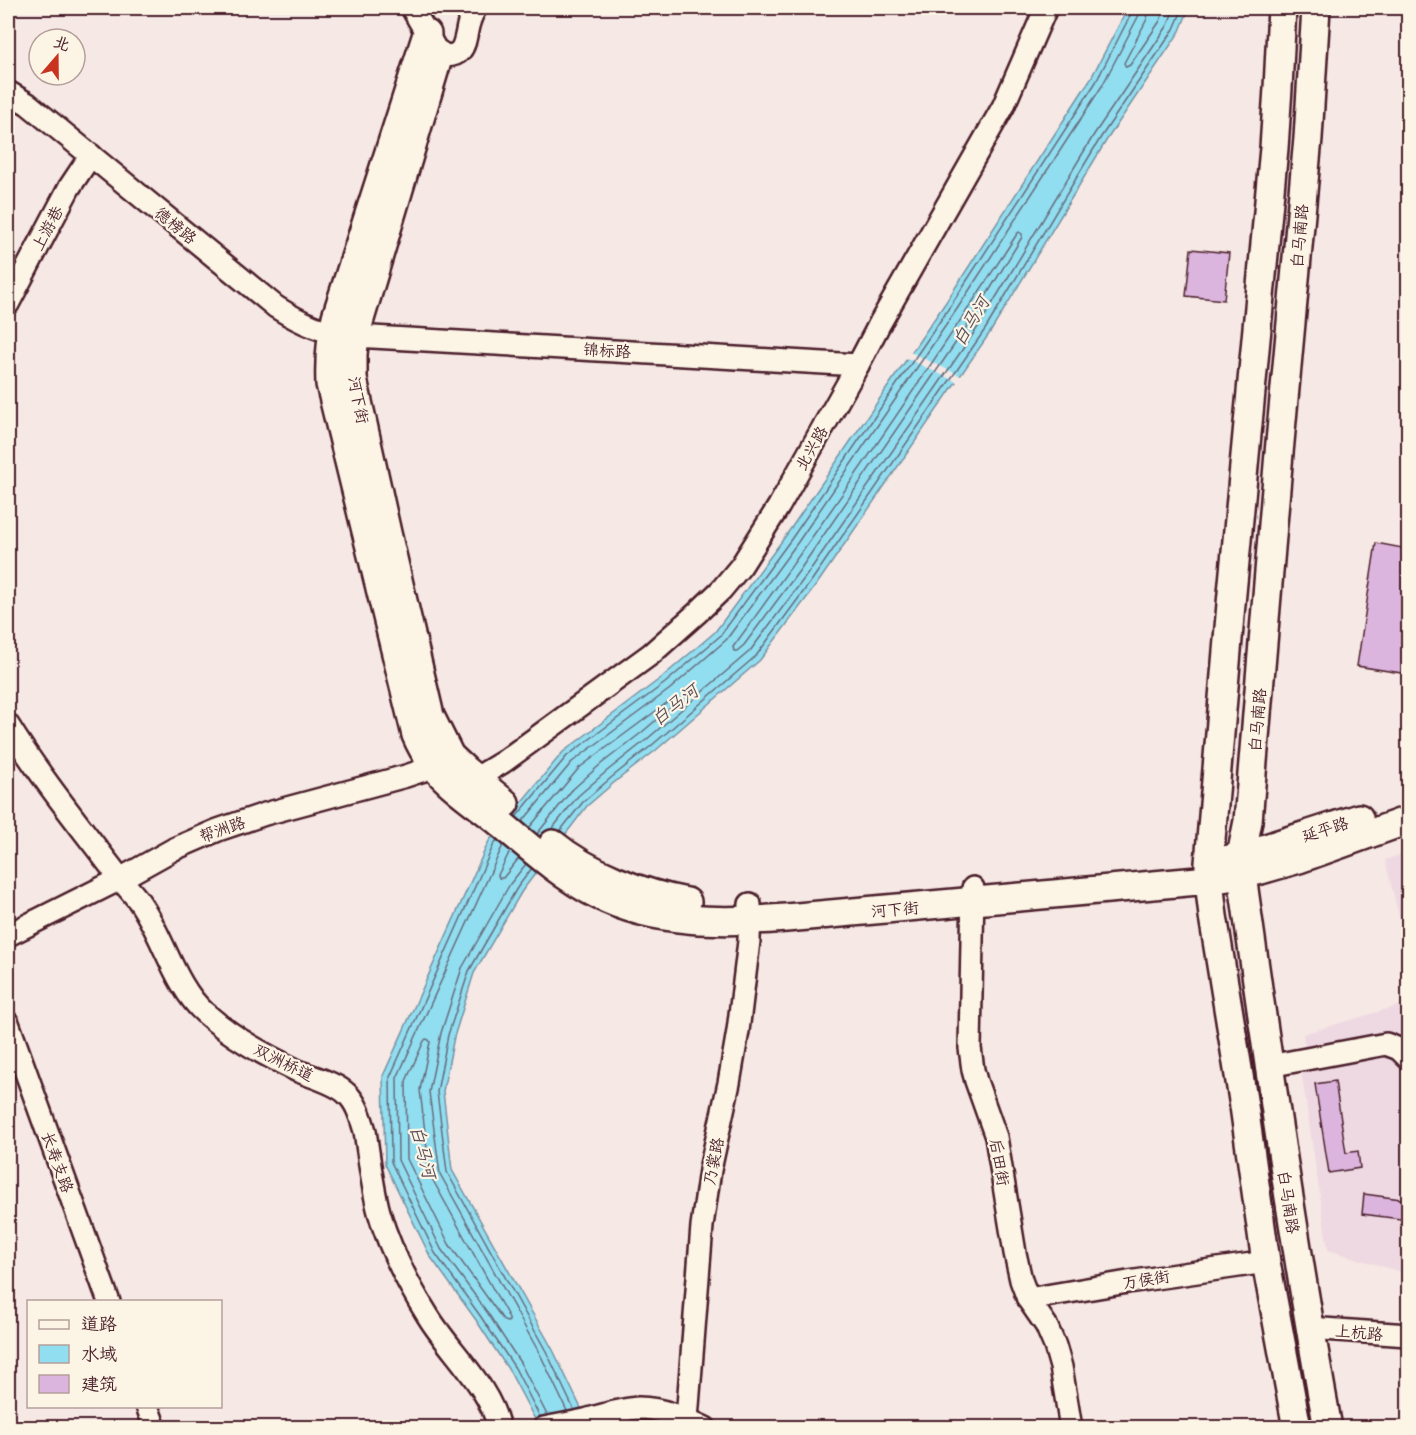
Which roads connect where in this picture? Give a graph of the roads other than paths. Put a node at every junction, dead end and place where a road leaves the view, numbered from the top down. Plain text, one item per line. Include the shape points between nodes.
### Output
1 (412, 8) edge
2 (476, 8) edge
3 (1046, 8) edge
4 (1282, 8) edge
5 (1316, 8) edge
6 (433, 45) junction
7 (8, 92) edge
8 (91, 155) junction
9 (8, 304) edge
10 (344, 335) junction
11 (858, 365) junction
12 (8, 725) edge
13 (441, 761) junction
14 (477, 792) junction
15 (1408, 802) edge
16 (1408, 820) edge
17 (1242, 866) junction
18 (1209, 872) junction
19 (120, 879) junction
20 (973, 895) junction
21 (750, 913) junction
22 (8, 935) edge
23 (8, 1023) edge
24 (1408, 1058) edge
25 (1269, 1066) junction
26 (1266, 1262) junction
27 (1028, 1299) junction
28 (108, 1300) edge
29 (1310, 1328) junction
30 (1408, 1335) edge
31 (147, 1408) edge
32 (696, 1423) edge
33 (155, 1428) edge
34 (499, 1428) edge
35 (544, 1428) edge
36 (1071, 1428) edge
37 (1297, 1428) edge
38 (1328, 1428) edge

1 - 6 street
2 - 6 street via 461,51 449,57
3 - 11 street, 北兴路 via 1003,107
4 - 18 main road via 1274,148
5 - 17 main road, 白马南路 via 1311,110
6 - 10 main road, 河下街
7 - 8 street, 德榜路
8 - 9 street, 上游巷 via 69,188
8 - 10 street, 德榜路 via 276,307 308,325
10 - 11 street, 锦标路
10 - 13 main road, 河下街 via 353,354 353,379 430,716 440,738
11 - 14 street, 北兴路 via 761,535 721,590 651,654 512,755
12 - 19 street, 双洲桥道
13 - 14 main road, 河下街
13 - 19 street, 帮洲路 via 406,776 218,830
14 - 21 main road, 河下街 via 561,862 673,900
15 - 17 main road, 延平路
16 - 17 main road, 延平路 via 1299,859
17 - 18 main road, 河下街
17 - 25 main road, 白马南路
18 - 20 main road, 河下街 via 1165,870
18 - 26 main road
19 - 22 street, 帮洲路
19 - 34 street, 双洲桥道 via 139,901 189,996 204,1013 257,1050 338,1088 354,1102 365,1131 378,1210 392,1248 426,1314 488,1399
20 - 21 main road, 河下街
20 - 27 street, 后田街 via 970,1048 979,1092 996,1137 1015,1253
21 - 32 street, 乃裳路 via 735,1053 702,1226
23 - 28 street, 长寿支路
24 - 25 street via 1386,1044
25 - 29 main road, 白马南路
26 - 27 street, 万侯街
26 - 37 main road
27 - 36 street, 后田街 via 1055,1346
29 - 30 street, 上杭路
29 - 38 main road, 白马南路
31 - 33 street
32 - 35 street via 640,1408

